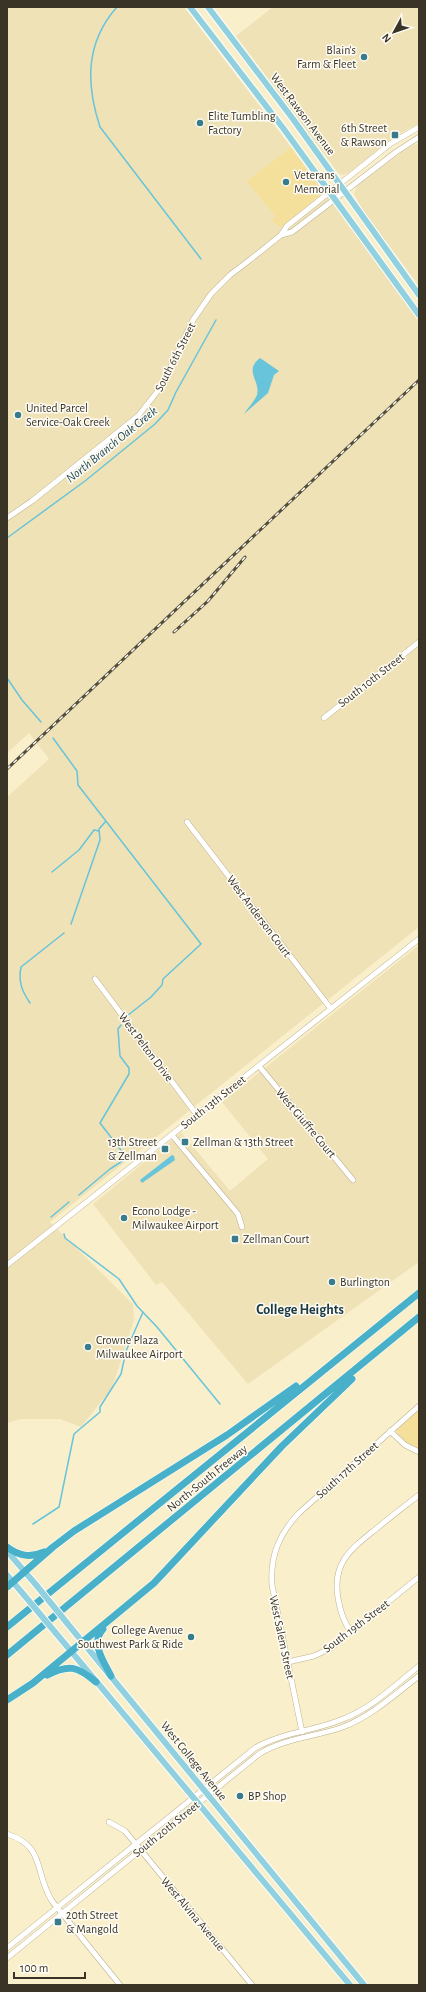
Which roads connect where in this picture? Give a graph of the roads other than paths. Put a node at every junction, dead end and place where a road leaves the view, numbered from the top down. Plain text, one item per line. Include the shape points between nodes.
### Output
1 (190, 7) edge
2 (208, 7) edge
3 (220, 24) junction
4 (209, 32) junction
5 (419, 127) edge
6 (419, 138) edge
7 (340, 183) junction
8 (346, 191) junction
9 (329, 192) junction
10 (334, 200) junction
11 (282, 235) junction
12 (419, 295) edge
13 (419, 316) edge
14 (7, 518) edge
15 (418, 645) edge
16 (324, 718) dead end
17 (187, 822) dead end
18 (419, 939) edge
19 (94, 979) dead end
20 (330, 1009) junction
21 (259, 1066) junction
22 (197, 1115) junction
23 (172, 1135) junction
24 (353, 1180) dead end
25 (242, 1227) dead end
26 (7, 1265) edge
27 (419, 1293) edge
28 (419, 1317) edge
29 (377, 1353) junction
30 (331, 1363) junction
31 (419, 1406) edge
32 (390, 1431) junction
33 (419, 1452) edge
34 (419, 1495) edge
35 (279, 1538) joint
36 (7, 1547) edge
37 (53, 1547) junction
38 (7, 1551) edge
39 (24, 1571) junction
40 (7, 1575) edge
41 (419, 1578) edge
42 (10, 1584) edge
43 (115, 1616) junction
44 (7, 1627) edge
45 (352, 1632) junction
46 (83, 1642) junction
47 (72, 1652) junction
48 (7, 1656) edge
49 (288, 1662) junction
50 (419, 1666) edge
51 (111, 1676) junction
52 (419, 1676) edge
53 (96, 1682) junction
54 (33, 1683) junction
55 (7, 1700) edge
56 (302, 1730) junction
57 (303, 1737) junction
58 (203, 1789) junction
59 (208, 1795) junction
60 (194, 1796) junction
61 (199, 1803) junction
62 (109, 1822) dead end
63 (7, 1834) edge
64 (135, 1844) junction
65 (140, 1850) junction
66 (57, 1908) junction
67 (62, 1914) junction
68 (7, 1948) edge
69 (7, 1958) edge
70 (120, 1985) edge
71 (252, 1985) edge
72 (350, 1985) edge
73 (364, 1985) edge

1 - 4 main road, West Rawson Avenue
2 - 3 main road, West Rawson Avenue
3 - 4 main road
3 - 7 main road, West Rawson Avenue
4 - 9 main road, West Rawson Avenue
5 - 7 street, South 6th Street via 399,137
6 - 8 street, South 6th Street via 396,152
7 - 8 main road, West Rawson Avenue
7 - 9 street, South 6th Street
8 - 10 street, South 6th Street
8 - 12 main road, West Rawson Avenue
9 - 10 main road, West Rawson Avenue
9 - 11 street, South 6th Street via 287,226
10 - 11 street, South 6th Street via 292,232
10 - 13 main road, West Rawson Avenue
11 - 14 street, South 6th Street via 234,272 205,302 186,334 161,387 138,416
15 - 16 street, South 10th Street
17 - 20 street, West Anderson Court
18 - 20 street, South 13th Street
19 - 22 street, West Pelton Drive
20 - 21 street, South 13th Street
21 - 22 street, South 13th Street
21 - 24 street, West Giuffre Court
22 - 23 street, South 13th Street
23 - 25 street via 238,1214
23 - 26 street, South 13th Street
27 - 30 highway, North-South Freeway
28 - 29 highway, North-South Freeway
29 - 43 highway via 282,1446 167,1570
29 - 48 highway, North-South Freeway
30 - 37 highway via 227,1435 74,1531
30 - 44 highway, North-South Freeway
31 - 32 street, South 17th Street
32 - 33 street via 405,1445
32 - 35 street, South 17th Street via 299,1513
34 - 45 street via 354,1546 341,1564 336,1579 337,1595 341,1615
35 - 49 street, West Salem Street via 272,1558 271,1575
36 - 37 highway via 26,1556 36,1555
37 - 39 highway
38 - 39 main road, West College Avenue
39 - 42 highway
39 - 46 main road, West College Avenue, bridge
40 - 42 main road, West College Avenue
41 - 45 street, South 19th Street
42 - 47 main road, West College Avenue, bridge via 24,1595
43 - 46 highway
43 - 51 highway via 101,1632 97,1644
45 - 49 street, South 19th Street via 321,1654
46 - 47 highway
46 - 51 main road, West College Avenue
47 - 53 main road, West College Avenue
47 - 54 highway
49 - 56 street, West Salem Street
50 - 56 street, South 20th Street via 360,1711 336,1722
51 - 58 main road, West College Avenue
52 - 57 street, South 20th Street via 358,1720
53 - 54 highway via 85,1672 70,1668 59,1670
53 - 60 main road, West College Avenue
54 - 55 highway
56 - 57 street, West Salem Street
56 - 58 street, South 20th Street via 255,1748
57 - 59 street, South 20th Street via 270,1747
58 - 59 main road, West College Avenue
58 - 60 street, South 20th Street
59 - 61 street, South 20th Street
59 - 73 main road, West College Avenue
60 - 61 main road, West College Avenue
60 - 64 street, South 20th Street
61 - 65 street, South 20th Street
61 - 72 main road, West College Avenue
62 - 64 street, West Alvina Avenue via 125,1831
63 - 66 street via 21,1840 34,1852 45,1890
64 - 65 street, West Alvina Avenue
64 - 66 street, South 20th Street
65 - 67 street, South 20th Street
65 - 71 street, West Alvina Avenue
66 - 67 street
66 - 68 street, South 20th Street
67 - 69 street, South 20th Street
67 - 70 street

